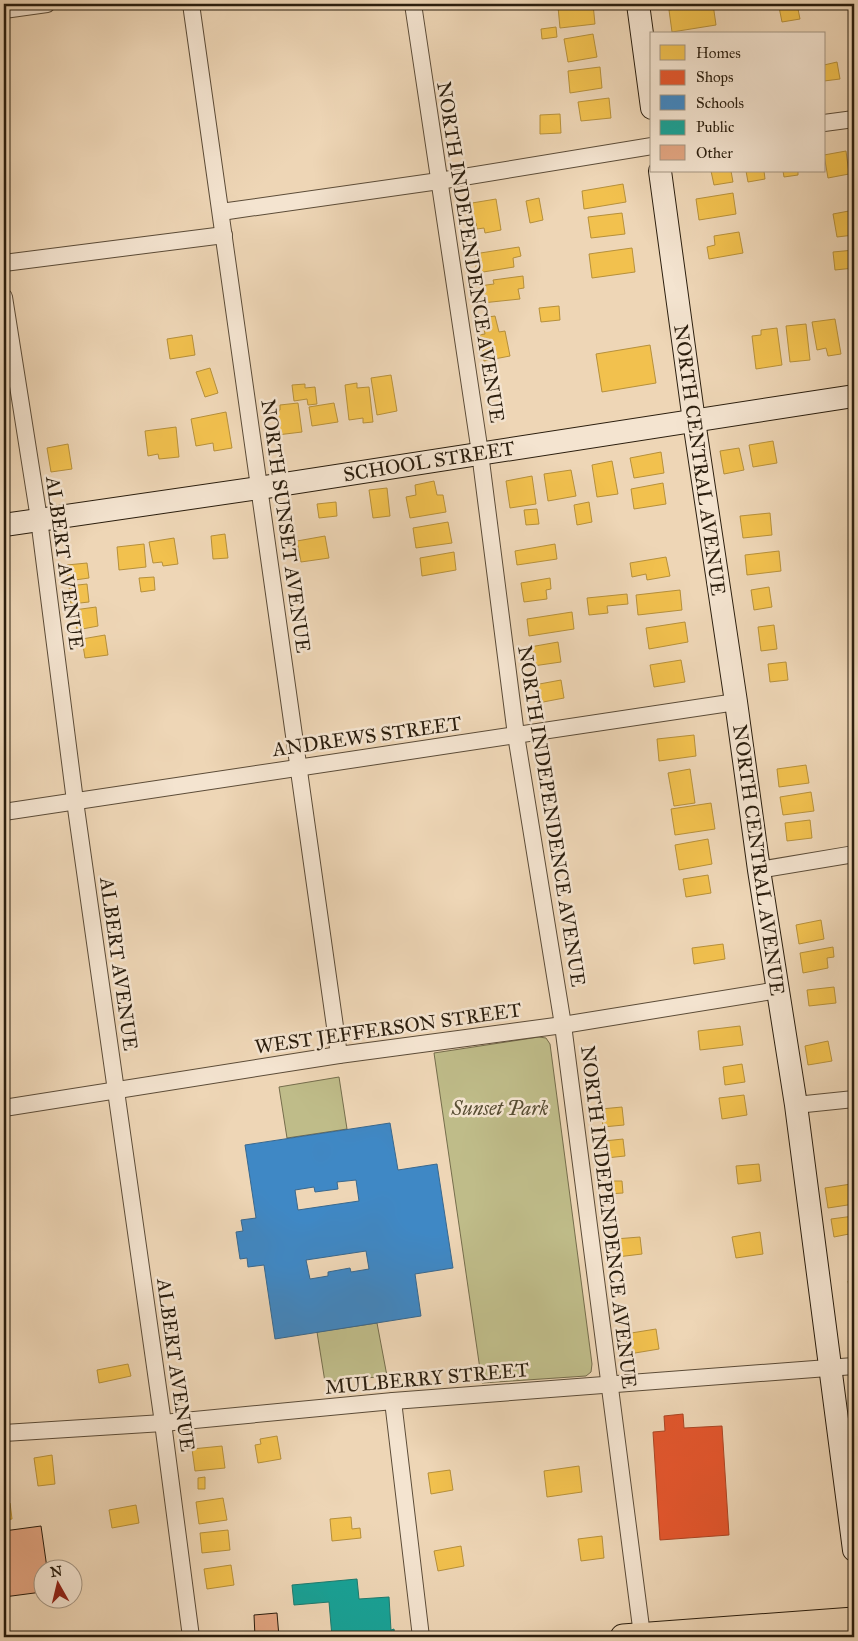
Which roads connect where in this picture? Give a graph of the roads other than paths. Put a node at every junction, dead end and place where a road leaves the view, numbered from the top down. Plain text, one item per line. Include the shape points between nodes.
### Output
1 (47, 4) edge
2 (191, 4) edge
3 (413, 4) edge
4 (638, 4) edge
5 (4, 10) edge
6 (650, 93) edge
7 (854, 119) edge
8 (826, 123) edge
9 (650, 146) edge
10 (660, 172) edge
11 (439, 181) junction
12 (221, 212) junction
13 (224, 235) junction
14 (4, 263) edge
15 (4, 297) edge
16 (854, 396) edge
17 (694, 421) junction
18 (480, 453) junction
19 (259, 488) junction
20 (38, 519) junction
21 (4, 525) edge
22 (736, 702) junction
23 (516, 735) junction
24 (299, 767) junction
25 (75, 801) junction
26 (4, 812) edge
27 (854, 854) edge
28 (759, 870) junction
29 (778, 990) junction
30 (563, 1025) junction
31 (339, 1055) junction
32 (115, 1092) junction
33 (854, 1098) edge
34 (796, 1105) junction
35 (4, 1108) edge
36 (854, 1366) edge
37 (830, 1368) junction
38 (610, 1385) junction
39 (392, 1401) junction
40 (163, 1423) junction
41 (4, 1433) edge
42 (854, 1550) edge
43 (854, 1620) edge
44 (633, 1636) edge
45 (191, 1637) edge
46 (421, 1637) edge

1 - 5 street
2 - 12 street, NORTH SUNSET AVENUE
3 - 11 street, NORTH INDEPENDENCE AVENUE
4 - 6 main road
7 - 8 street
9 - 11 street
10 - 17 main road, NORTH CENTRAL AVENUE
11 - 12 street
11 - 18 street, NORTH INDEPENDENCE AVENUE
12 - 13 street, NORTH SUNSET AVENUE
13 - 14 street
13 - 19 street, NORTH SUNSET AVENUE
15 - 20 street, ALBERT AVENUE
16 - 17 main road, SCHOOL STREET
17 - 18 main road, SCHOOL STREET
17 - 22 main road, NORTH CENTRAL AVENUE
18 - 19 main road, SCHOOL STREET
18 - 23 street, NORTH INDEPENDENCE AVENUE
19 - 20 main road, SCHOOL STREET
19 - 24 street, NORTH SUNSET AVENUE
20 - 21 main road, SCHOOL STREET
20 - 25 street, ALBERT AVENUE
22 - 23 street, ANDREWS STREET
22 - 28 main road, NORTH CENTRAL AVENUE
23 - 24 street, ANDREWS STREET
23 - 30 street, NORTH INDEPENDENCE AVENUE
24 - 25 street, ANDREWS STREET
24 - 31 street, NORTH SUNSET AVENUE
25 - 26 street, ANDREWS STREET
25 - 32 street, ALBERT AVENUE
27 - 28 street
28 - 29 main road, NORTH CENTRAL AVENUE
29 - 30 street, WEST JEFFERSON STREET
29 - 34 main road, NORTH CENTRAL AVENUE
30 - 31 street, WEST JEFFERSON STREET
30 - 38 street, NORTH INDEPENDENCE AVENUE
31 - 32 street, WEST JEFFERSON STREET
32 - 35 street, WEST JEFFERSON STREET
32 - 40 street, ALBERT AVENUE
33 - 34 street
34 - 37 main road, NORTH CENTRAL AVENUE
36 - 37 street, MULBERRY STREET
37 - 38 street, MULBERRY STREET
37 - 42 main road, NORTH CENTRAL AVENUE
38 - 39 street, MULBERRY STREET
38 - 44 street, NORTH INDEPENDENCE AVENUE
39 - 40 street, MULBERRY STREET
39 - 46 street
40 - 41 street, MULBERRY STREET
40 - 45 street, ALBERT AVENUE
43 - 44 main road

